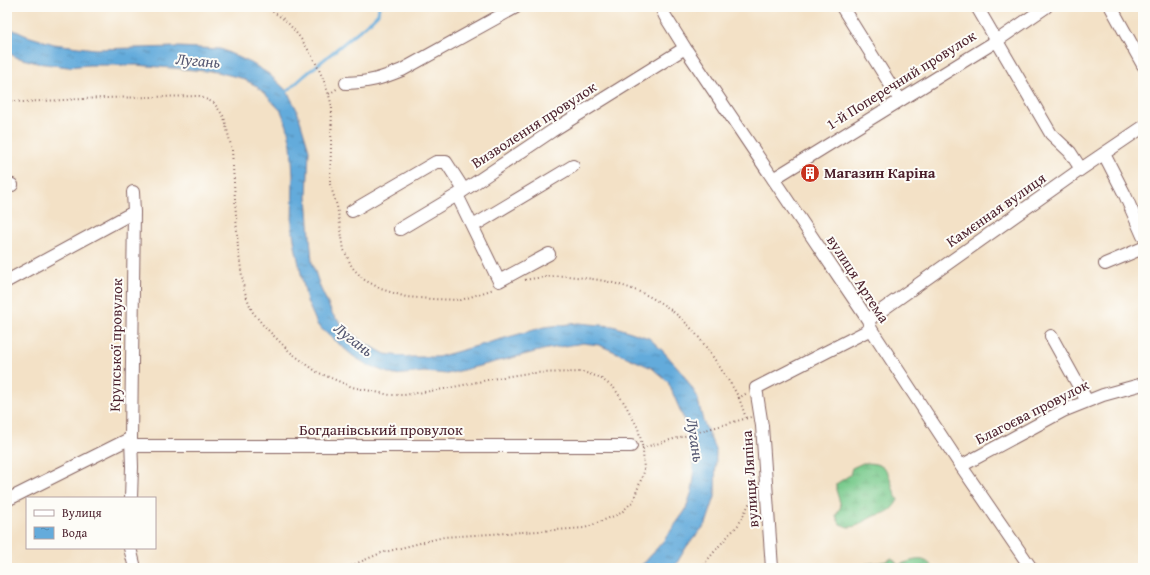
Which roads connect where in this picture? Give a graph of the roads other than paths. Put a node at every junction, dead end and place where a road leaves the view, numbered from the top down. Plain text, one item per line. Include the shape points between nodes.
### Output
1 (516, 7) edge
2 (661, 7) edge
3 (842, 7) edge
4 (977, 7) edge
5 (1046, 7) edge
6 (1111, 7) edge
7 (998, 40) junction
8 (686, 48) junction
9 (1143, 65) edge
10 (346, 83) dead end
11 (900, 100) junction
12 (1143, 127) edge
13 (1104, 154) junction
14 (573, 166) dead end
15 (1081, 169) junction
16 (773, 179) junction
17 (133, 192) dead end
18 (460, 193) junction
19 (352, 211) dead end
20 (134, 212) junction
21 (473, 226) junction
22 (400, 229) dead end
23 (1143, 236) edge
24 (1143, 248) edge
25 (549, 254) dead end
26 (1105, 264) dead end
27 (7, 281) edge
28 (868, 327) junction
29 (1051, 336) dead end
30 (1143, 384) edge
31 (756, 388) joint
32 (1087, 401) junction
33 (131, 442) junction
34 (631, 446) dead end
35 (961, 466) junction
36 (131, 497) edge
37 (7, 500) edge
38 (130, 549) edge
39 (135, 568) edge
40 (772, 568) edge
41 (1031, 568) edge

1 - 10 street via 402,70 369,82
2 - 8 street, вулиця Артема
3 - 11 street
4 - 7 street
5 - 7 street, 1-й Поперечний провулок
6 - 9 street
7 - 11 street, 1-й Поперечний провулок
7 - 15 street via 1051,134 1070,152
8 - 16 street, вулиця Артема
8 - 18 street, Визволення провулок via 552,131
11 - 16 street, 1-й Поперечний провулок
12 - 13 street, Камєнная вулиця
13 - 15 street, Камєнная вулиця
13 - 23 street
14 - 21 street
15 - 28 street, Камєнная вулиця
16 - 28 street, вулиця Артема
17 - 20 street, Крупської провулок
18 - 19 street via 446,162 436,162
18 - 21 street
18 - 22 street, Визволення провулок
20 - 27 street
20 - 33 street, Крупської провулок
21 - 25 street via 499,281
24 - 26 street
28 - 31 street, Камєнная вулиця
28 - 35 street, вулиця Артема
29 - 32 street
30 - 32 street, Благоєва провулок
31 - 40 street, вулиця Ляпіна via 762,426
32 - 35 street, Благоєва провулок via 1063,411
33 - 34 street, Богданівський провулок
33 - 36 street, Крупської провулок
33 - 37 street, Богданівський провулок
35 - 41 street, вулиця Артема
38 - 39 street

